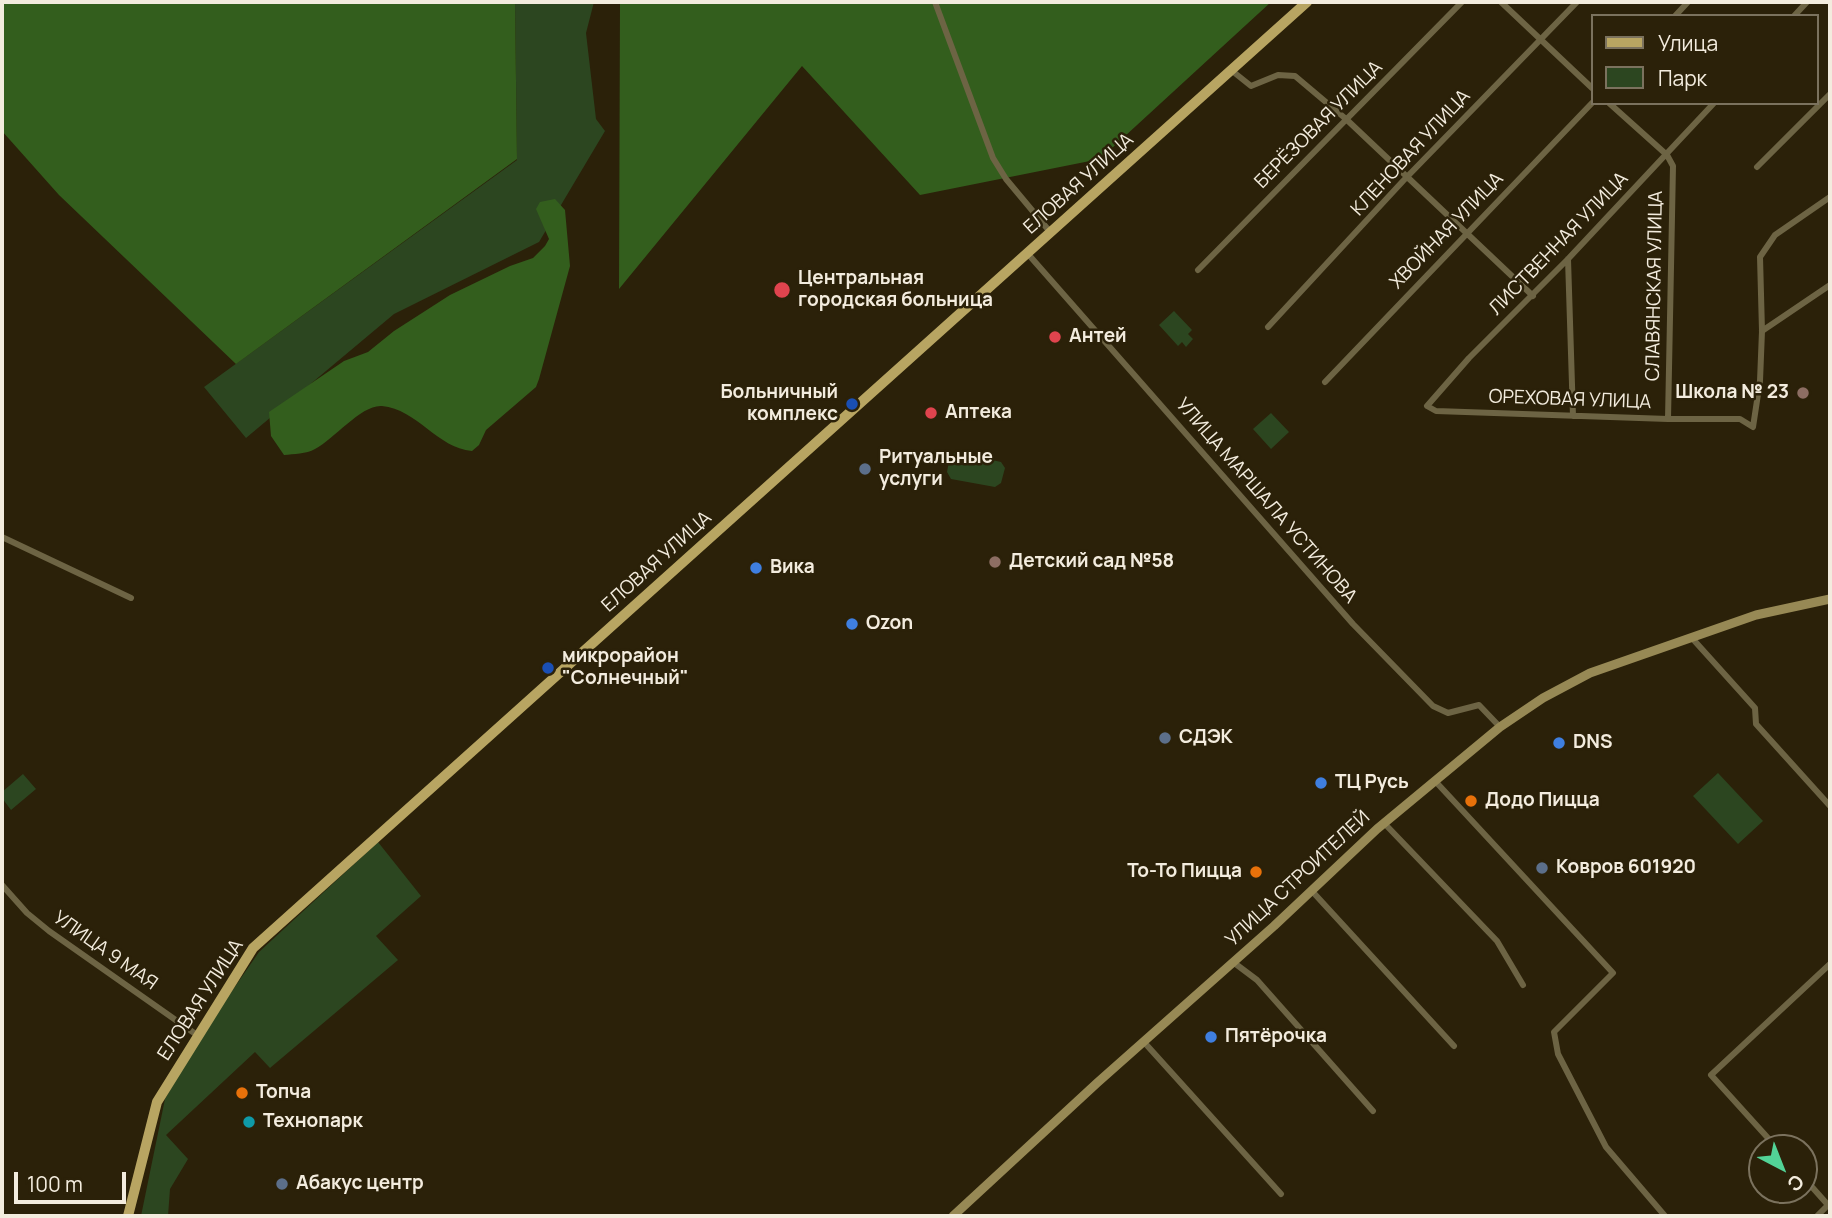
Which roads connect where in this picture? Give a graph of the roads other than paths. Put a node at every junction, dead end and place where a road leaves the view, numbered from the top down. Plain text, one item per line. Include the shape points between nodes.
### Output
1 (935, 2) edge
2 (1307, 2) edge
3 (1462, 2) edge
4 (1501, 2) edge
5 (1577, 2) edge
6 (1541, 39) junction
7 (1231, 70) junction
8 (1590, 86) edge
9 (1830, 94) edge
10 (1590, 105) edge
11 (1611, 105) edge
12 (1712, 105) edge
13 (1346, 119) junction
14 (1667, 155) junction
15 (1757, 167) dead end
16 (1408, 177) junction
17 (1830, 197) edge
18 (1468, 232) junction
19 (1051, 233) junction
20 (1028, 254) junction
21 (1568, 259) junction
22 (1198, 270) dead end
23 (1830, 285) edge
24 (1533, 296) junction
25 (1268, 327) dead end
26 (1762, 331) junction
27 (1325, 382) dead end
28 (1427, 406) joint
29 (1573, 416) junction
30 (1668, 419) junction
31 (2, 537) edge
32 (131, 598) dead end
33 (1830, 599) edge
34 (1691, 637) junction
35 (1500, 727) junction
36 (1436, 782) junction
37 (1830, 806) edge
38 (1384, 823) junction
39 (2, 885) edge
40 (1311, 890) junction
41 (1233, 962) junction
42 (1830, 964) edge
43 (1523, 985) dead end
44 (197, 1035) junction
45 (1143, 1041) junction
46 (1454, 1046) dead end
47 (1373, 1111) dead end
48 (1765, 1134) edge
49 (1282, 1194) dead end
50 (1829, 1204) edge
51 (128, 1216) edge
52 (953, 1216) edge
53 (1665, 1216) edge
54 (1817, 1216) edge

1 - 19 street via 993,158
2 - 7 main road, ЕЛОВАЯ УЛИЦА
3 - 13 street, БЕРЁЗОВАЯ УЛИЦА
4 - 6 street
5 - 6 street, КЛЕНОВАЯ УЛИЦА
6 - 8 street
6 - 16 street, КЛЕНОВАЯ УЛИЦА
7 - 13 street via 1251,86 1278,75 1295,76
7 - 19 main road, ЕЛОВАЯ УЛИЦА
9 - 15 street
10 - 18 street, ХВОЙНАЯ УЛИЦА
11 - 14 street
12 - 14 street, ЛИСТВЕННАЯ УЛИЦА
13 - 16 street
13 - 22 street, БЕРЁЗОВАЯ УЛИЦА
14 - 21 street, ЛИСТВЕННАЯ УЛИЦА
14 - 30 street, СЛАВЯНСКАЯ УЛИЦА via 1673,166
16 - 18 street
16 - 25 street, КЛЕНОВАЯ УЛИЦА
17 - 26 street via 1775,235 1760,257
18 - 24 street
18 - 27 street, ХВОЙНАЯ УЛИЦА
19 - 20 main road, ЕЛОВАЯ УЛИЦА
20 - 35 street, УЛИЦА МАРШАЛА УСТИНОВА via 1353,624 1433,706 1448,713 1479,705
20 - 44 main road, ЕЛОВАЯ УЛИЦА via 253,948
21 - 24 street, ЛИСТВЕННАЯ УЛИЦА
21 - 29 street
23 - 26 street
24 - 28 street, ЛИСТВЕННАЯ УЛИЦА
26 - 30 street, ОРЕХОВАЯ УЛИЦА via 1752,427 1740,419
28 - 29 street, ОРЕХОВАЯ УЛИЦА via 1436,411
29 - 30 street, ОРЕХОВАЯ УЛИЦА
31 - 32 street
33 - 34 main road, УЛИЦА СТРОИТЕЛЕЙ via 1756,615
34 - 35 main road, УЛИЦА СТРОИТЕЛЕЙ via 1590,673
34 - 37 street via 1755,708 1756,724
35 - 36 main road, УЛИЦА СТРОИТЕЛЕЙ
36 - 38 main road, УЛИЦА СТРОИТЕЛЕЙ
36 - 53 street via 1613,973 1554,1032 1559,1054 1606,1147
38 - 40 main road, УЛИЦА СТРОИТЕЛЕЙ
38 - 43 street via 1497,941
39 - 44 street, УЛИЦА 9 МАЯ via 49,931
40 - 41 main road, УЛИЦА СТРОИТЕЛЕЙ
40 - 46 street
41 - 45 main road, УЛИЦА СТРОИТЕЛЕЙ
41 - 47 street via 1257,980
42 - 48 street via 1711,1074
44 - 51 main road, ЕЛОВАЯ УЛИЦА via 157,1102
45 - 49 street
45 - 52 main road, УЛИЦА СТРОИТЕЛЕЙ
50 - 54 street

